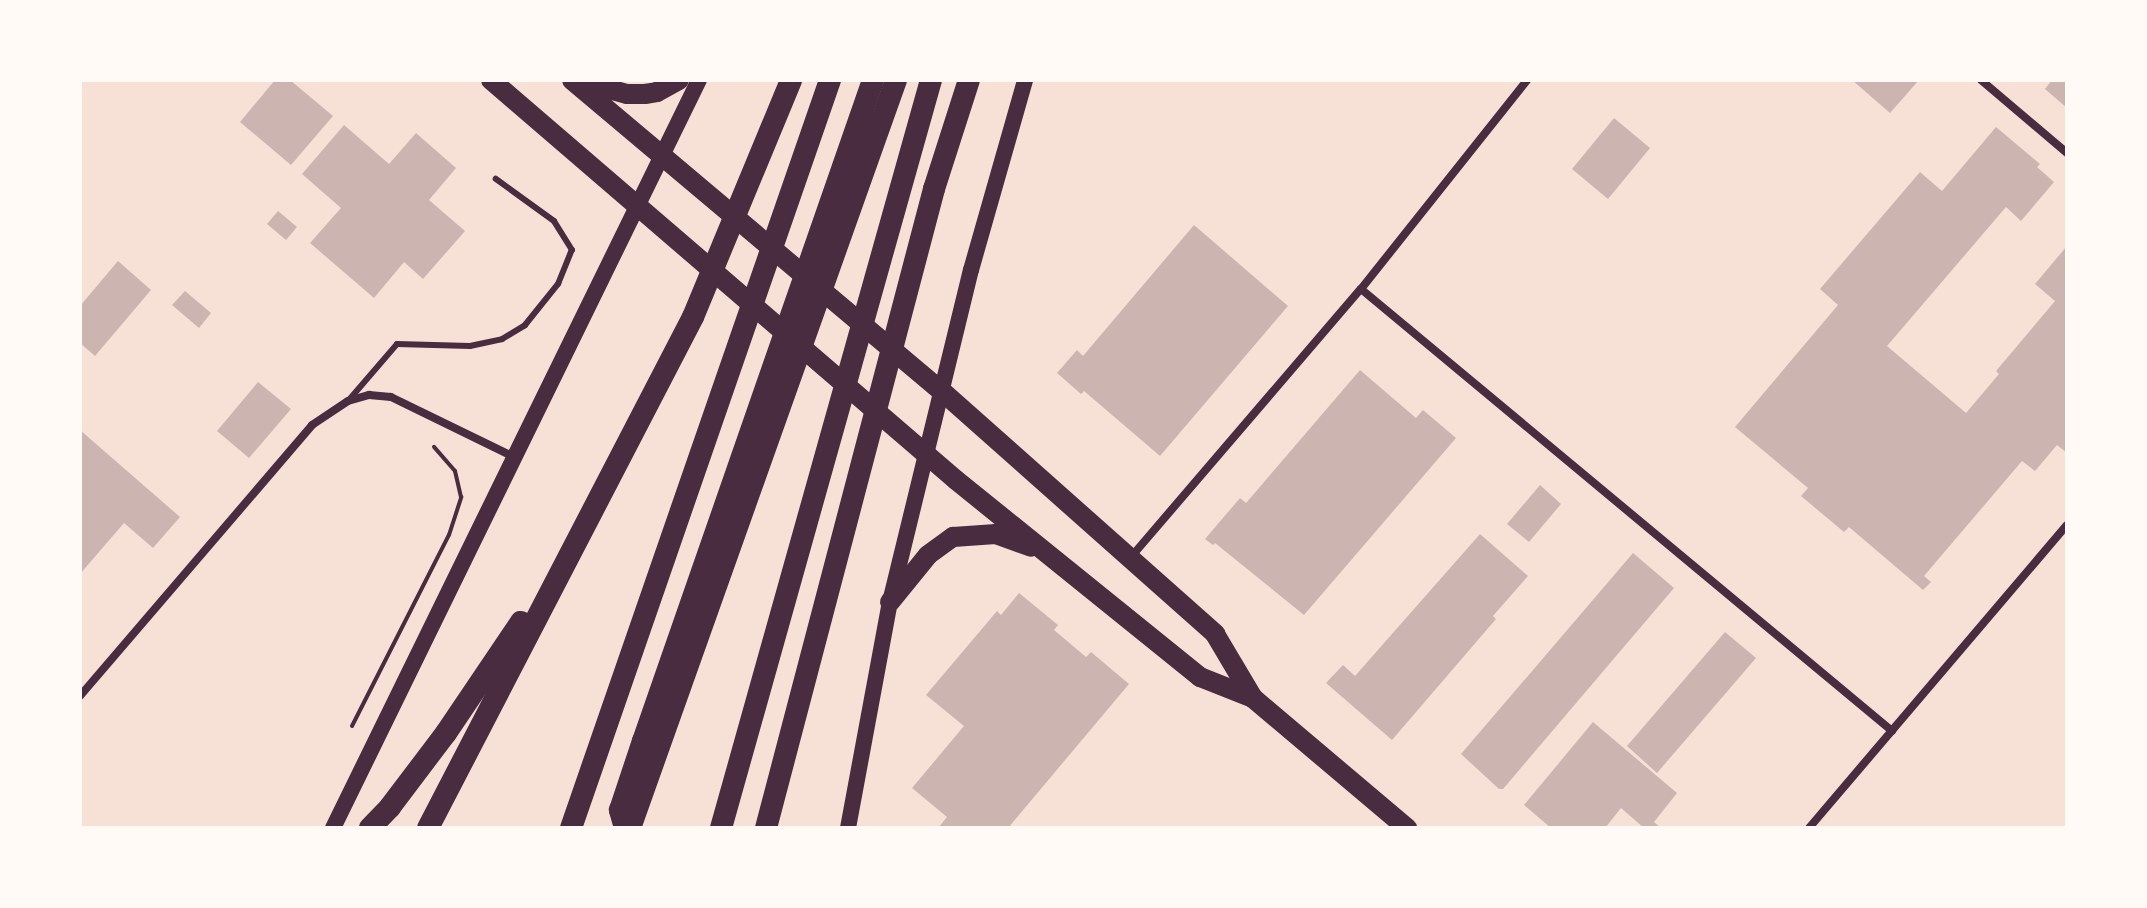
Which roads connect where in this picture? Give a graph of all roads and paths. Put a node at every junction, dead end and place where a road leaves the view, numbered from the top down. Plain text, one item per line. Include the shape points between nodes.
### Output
1 (491, 80) edge
2 (575, 80) edge
3 (679, 80) edge
4 (699, 80) edge
5 (791, 80) edge
6 (830, 80) edge
7 (873, 80) edge
8 (896, 80) edge
9 (931, 80) edge
10 (969, 80) edge
11 (1025, 80) edge
12 (1527, 80) edge
13 (1981, 80) edge
14 (2067, 153) edge
15 (661, 154) junction
16 (496, 179) dead end
17 (637, 204) junction
18 (1361, 289) junction
19 (944, 393) junction
20 (348, 401) junction
21 (434, 447) dead end
22 (927, 456) junction
23 (517, 458) junction
24 (2067, 525) edge
25 (1046, 553) junction
26 (565, 558) junction
27 (1131, 558) junction
28 (890, 602) junction
29 (80, 696) edge
30 (1253, 698) junction
31 (352, 726) dead end
32 (1892, 731) junction
33 (333, 828) edge
34 (370, 828) edge
35 (428, 828) edge
36 (571, 828) edge
37 (628, 828) edge
38 (721, 828) edge
39 (766, 828) edge
40 (848, 828) edge
41 (1407, 828) edge
42 (1809, 828) edge

1 - 17 main road
2 - 3 main road via 645,94
2 - 15 main road
4 - 15 main road
5 - 26 highway via 693,317
6 - 36 highway
7 - 37 highway via 620,810
8 - 37 highway
9 - 38 highway
10 - 39 highway via 934,189
11 - 19 main road via 971,270
12 - 18 street
13 - 14 street
15 - 17 main road
15 - 19 main road
16 - 20 lane via 554,221 572,250 558,284 525,325 502,339 470,346 397,344
17 - 22 main road
17 - 23 main road
18 - 27 street
18 - 32 street
19 - 22 main road
19 - 27 main road
20 - 23 street via 369,395 391,397
20 - 29 street via 312,425
21 - 31 path via 455,471 461,497 449,535
22 - 25 main road
22 - 28 main road
23 - 33 main road
24 - 32 street
25 - 28 main road via 996,534 953,537 928,555
25 - 30 main road via 1200,677
26 - 34 highway via 446,733
26 - 35 highway
27 - 30 main road via 1215,634
28 - 40 main road
30 - 41 main road
32 - 42 street

